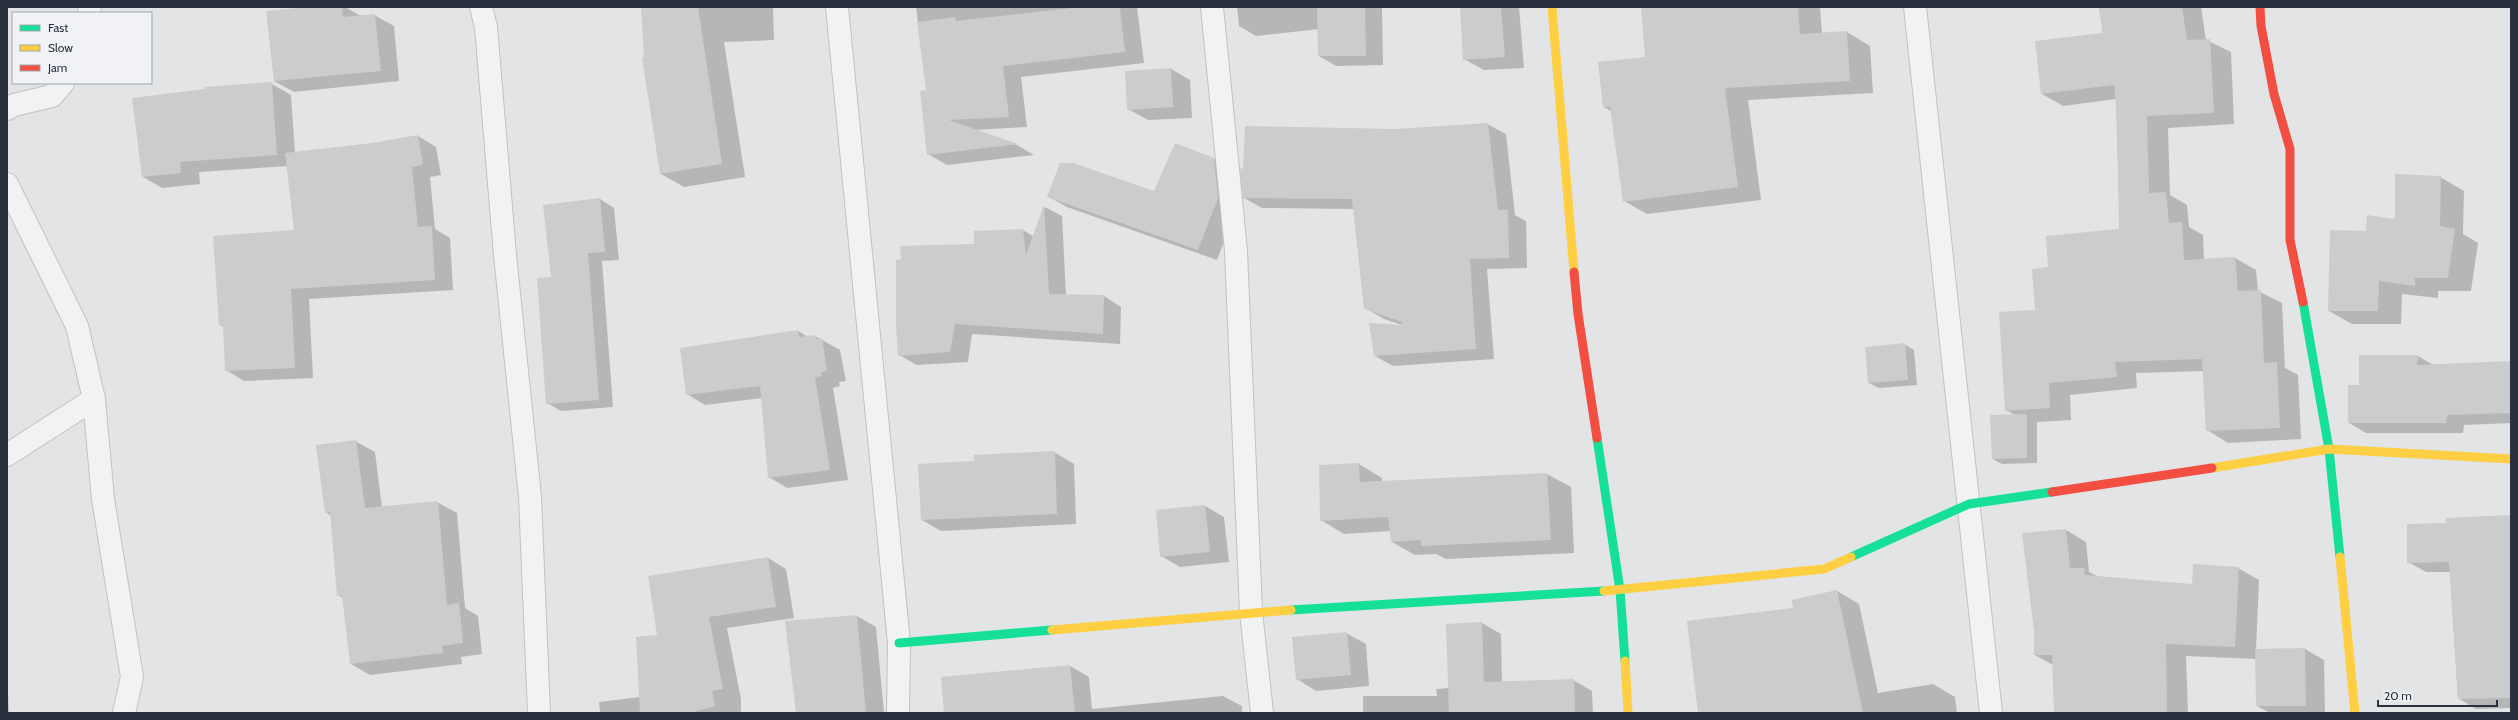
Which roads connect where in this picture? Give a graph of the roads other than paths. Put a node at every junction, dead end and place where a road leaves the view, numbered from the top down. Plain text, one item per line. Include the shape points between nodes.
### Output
1 (481, 7) edge
2 (837, 7) edge
3 (1212, 7) edge
4 (1552, 7) edge
5 (1915, 7) edge
6 (2260, 7) edge
7 (62, 84) edge
8 (7, 109) edge
9 (7, 184) edge
10 (94, 399) junction
11 (2329, 449) junction
12 (7, 455) edge
13 (2511, 459) edge
14 (1969, 504) junction
15 (1620, 590) junction
16 (1251, 612) junction
17 (899, 643) junction
18 (124, 713) edge
19 (539, 713) edge
20 (898, 713) edge
21 (1262, 713) edge
22 (1628, 713) edge
23 (1991, 713) edge
24 (2355, 713) edge

1 - 19 street via 486,27 505,255 530,497
2 - 17 street
3 - 16 street via 1236,251
4 - 15 street via 1578,314
5 - 14 street
6 - 11 street via 2261,26 2274,94 2290,149 2290,240 2300,282
7 - 8 street via 52,96
9 - 10 street via 77,326
10 - 12 street
10 - 18 street via 103,499 132,677
11 - 13 street
11 - 14 street via 2142,480
11 - 24 street
14 - 15 street via 1824,569
14 - 23 street
15 - 16 street
15 - 22 street
16 - 17 street
16 - 21 street
17 - 20 street

